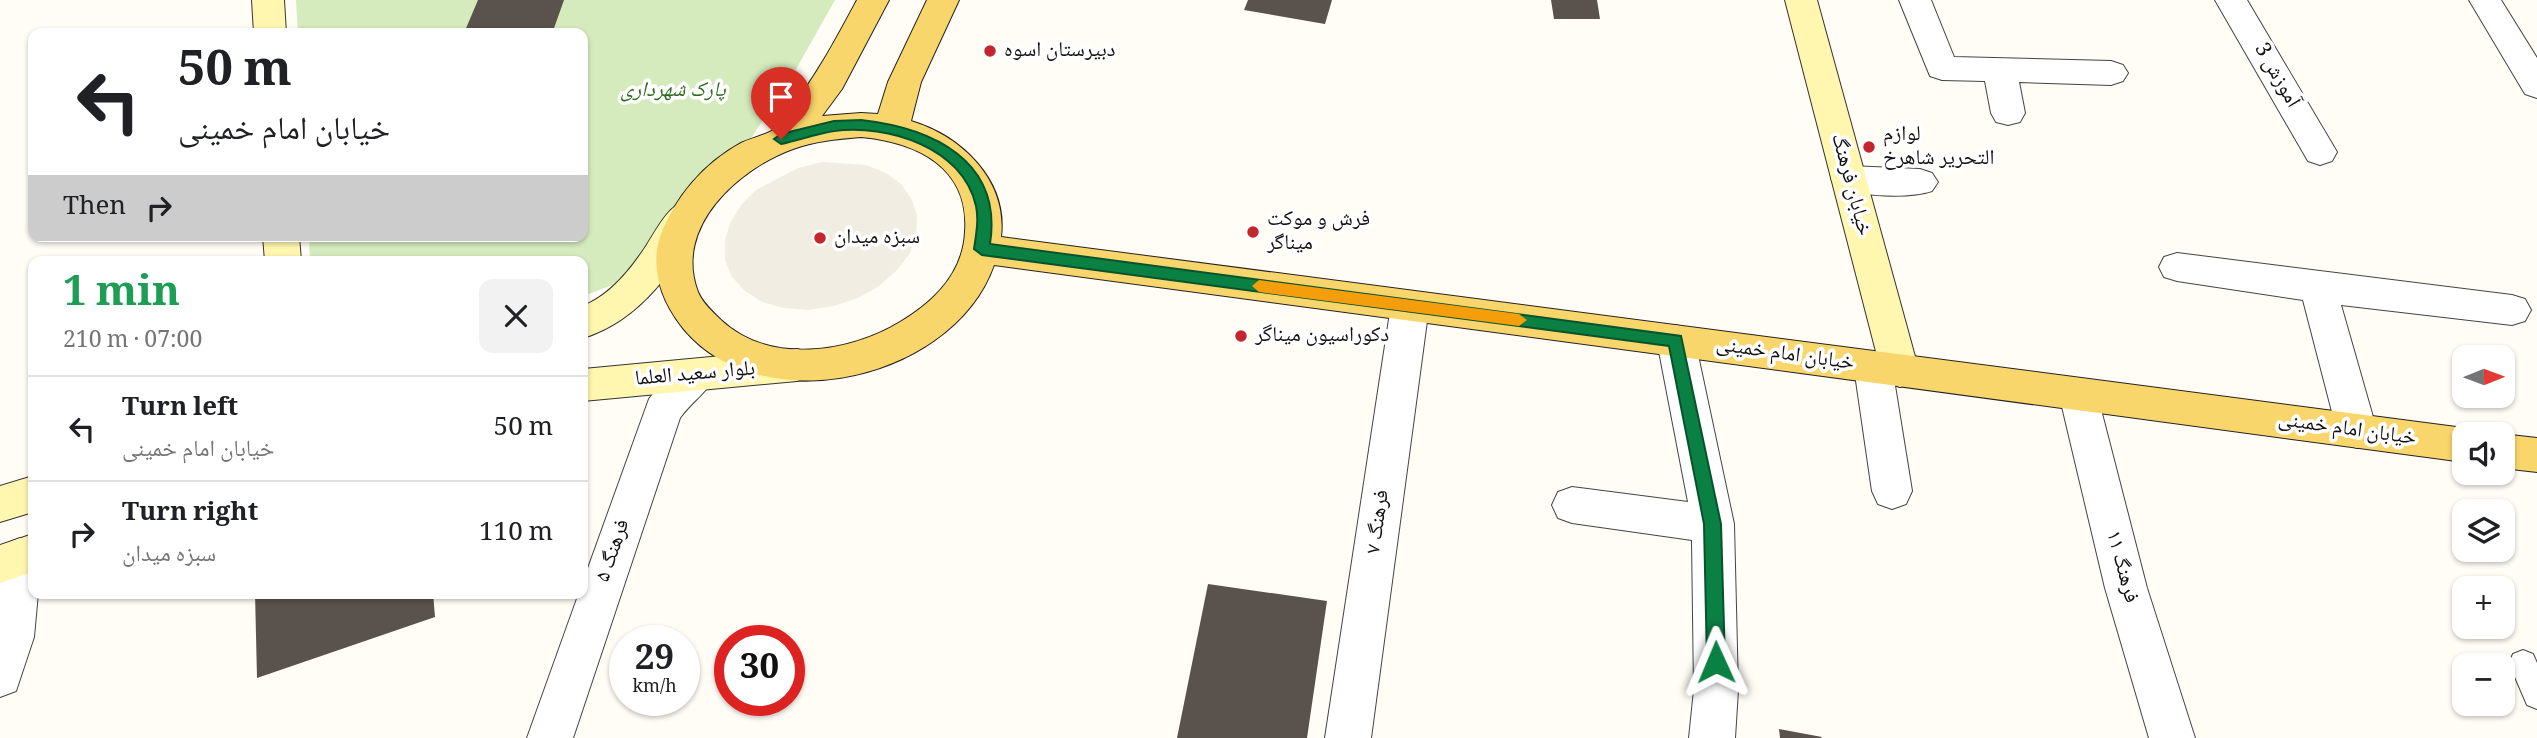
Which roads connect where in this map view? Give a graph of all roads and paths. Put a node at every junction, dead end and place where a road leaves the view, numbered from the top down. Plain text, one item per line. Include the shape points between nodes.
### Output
1 (268, 0) edge
2 (873, 0) edge
3 (943, 0) edge
4 (1801, 0) edge
5 (1915, 0) edge
6 (2231, 0) edge
7 (2485, 0) edge
8 (270, 28) edge
9 (2000, 70) junction
10 (2112, 73) dead end
11 (2537, 86) edge
12 (2008, 113) dead end
13 (894, 129) junction
14 (789, 136) junction
15 (2320, 152) dead end
16 (1849, 179) junction
17 (1920, 182) dead end
18 (693, 207) junction
19 (982, 249) junction
20 (2177, 267) dead end
21 (2318, 287) junction
22 (1410, 306) junction
23 (2512, 310) dead end
24 (588, 321) edge
25 (1676, 341) junction
26 (806, 365) junction
27 (1886, 369) junction
28 (697, 375) junction
29 (588, 385) edge
30 (2078, 394) junction
31 (2357, 431) junction
32 (2452, 443) edge
33 (2515, 452) edge
34 (2537, 455) edge
35 (1892, 491) dead end
36 (28, 496) edge
37 (0, 504) edge
38 (1572, 505) dead end
39 (1713, 524) junction
40 (18, 558) edge
41 (2523, 663) dead end
42 (0, 676) edge
43 (2537, 695) edge
44 (550, 738) edge
45 (1348, 738) edge
46 (1712, 738) edge
47 (2172, 738) edge

1 - 8 main road
2 - 14 main road via 825,89
3 - 13 main road via 898,97 892,116
4 - 16 main road, خیابان فرهنگ
5 - 9 street via 1942,68
6 - 15 street, آموزش 3
7 - 11 street
9 - 10 street
9 - 12 street
13 - 14 main road via 834,126
13 - 19 main road via 932,142 966,170 983,206
14 - 18 main road via 734,164
16 - 17 street
16 - 27 main road, خیابان فرهنگ
18 - 24 main road via 628,298
18 - 26 main road via 675,254 677,286 690,315 726,346 777,363
19 - 22 main road, خیابان امام خمینی
19 - 26 main road via 960,292 920,329 866,355
20 - 21 street
21 - 23 street
21 - 31 street
22 - 25 main road, خیابان امام خمینی
22 - 45 street, فرهنگ ۷
25 - 27 main road, خیابان امام خمینی
25 - 39 street
26 - 28 main road, بلوار سعید العلما
27 - 30 main road, خیابان امام خمینی
27 - 35 street
28 - 29 main road, بلوار سعید العلما
28 - 44 street, فرهنگ ۵ via 679,388 663,411
30 - 31 main road, خیابان امام خمینی
30 - 47 street, فرهنگ ۱۱ via 2126,589
31 - 32 main road, خیابان امام خمینی
33 - 34 main road
36 - 37 main road
38 - 39 street
39 - 46 street via 1716,690
40 - 42 street via 12,637
41 - 43 lane

